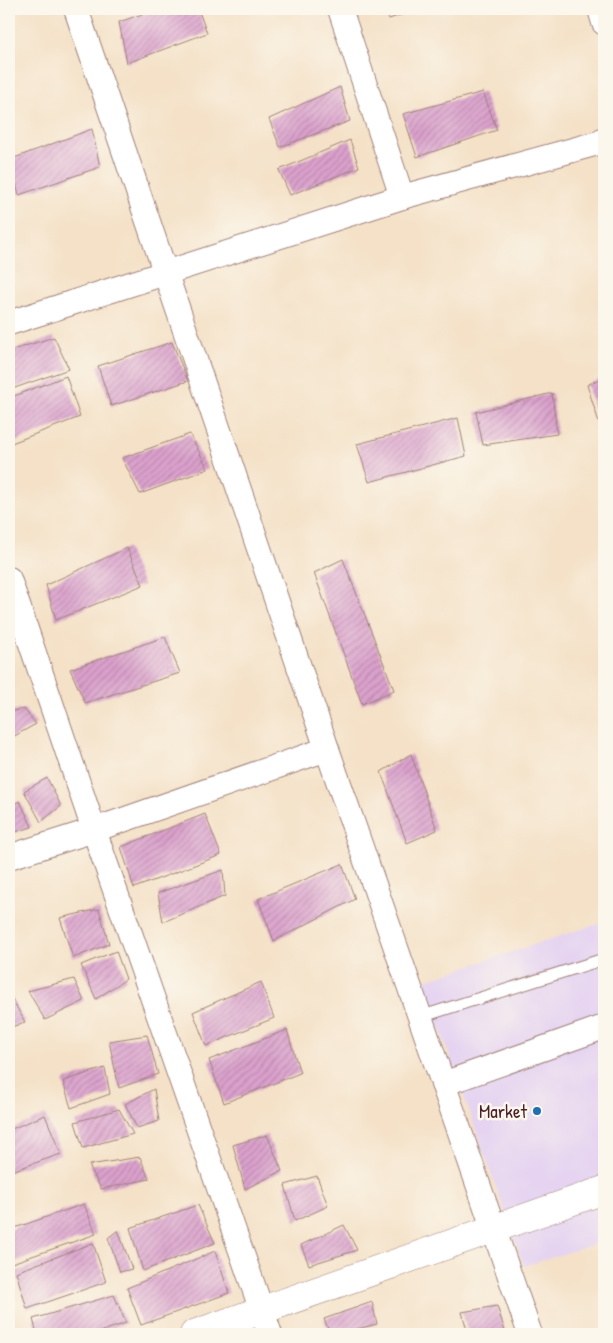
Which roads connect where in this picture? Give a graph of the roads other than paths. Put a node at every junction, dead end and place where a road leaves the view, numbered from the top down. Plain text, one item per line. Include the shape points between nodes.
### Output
1 (76, 9) edge
2 (340, 9) edge
3 (600, 9) edge
4 (604, 23) edge
5 (604, 139) edge
6 (402, 197) junction
7 (164, 272) junction
8 (9, 323) edge
9 (9, 579) edge
10 (327, 749) junction
11 (94, 830) junction
12 (9, 857) edge
13 (604, 959) edge
14 (420, 1016) junction
15 (604, 1027) edge
16 (443, 1084) junction
17 (604, 1190) edge
18 (493, 1228) junction
19 (266, 1323) edge
20 (194, 1334) edge
21 (530, 1334) edge

1 - 7 street
2 - 6 street
3 - 4 street
5 - 6 street
6 - 7 street
7 - 8 street
7 - 10 street
9 - 11 street
10 - 11 street
10 - 14 street
11 - 12 street
11 - 19 street
13 - 14 lane
14 - 16 street
15 - 16 street
16 - 18 street
17 - 18 street
18 - 19 street
18 - 21 street
19 - 20 street

